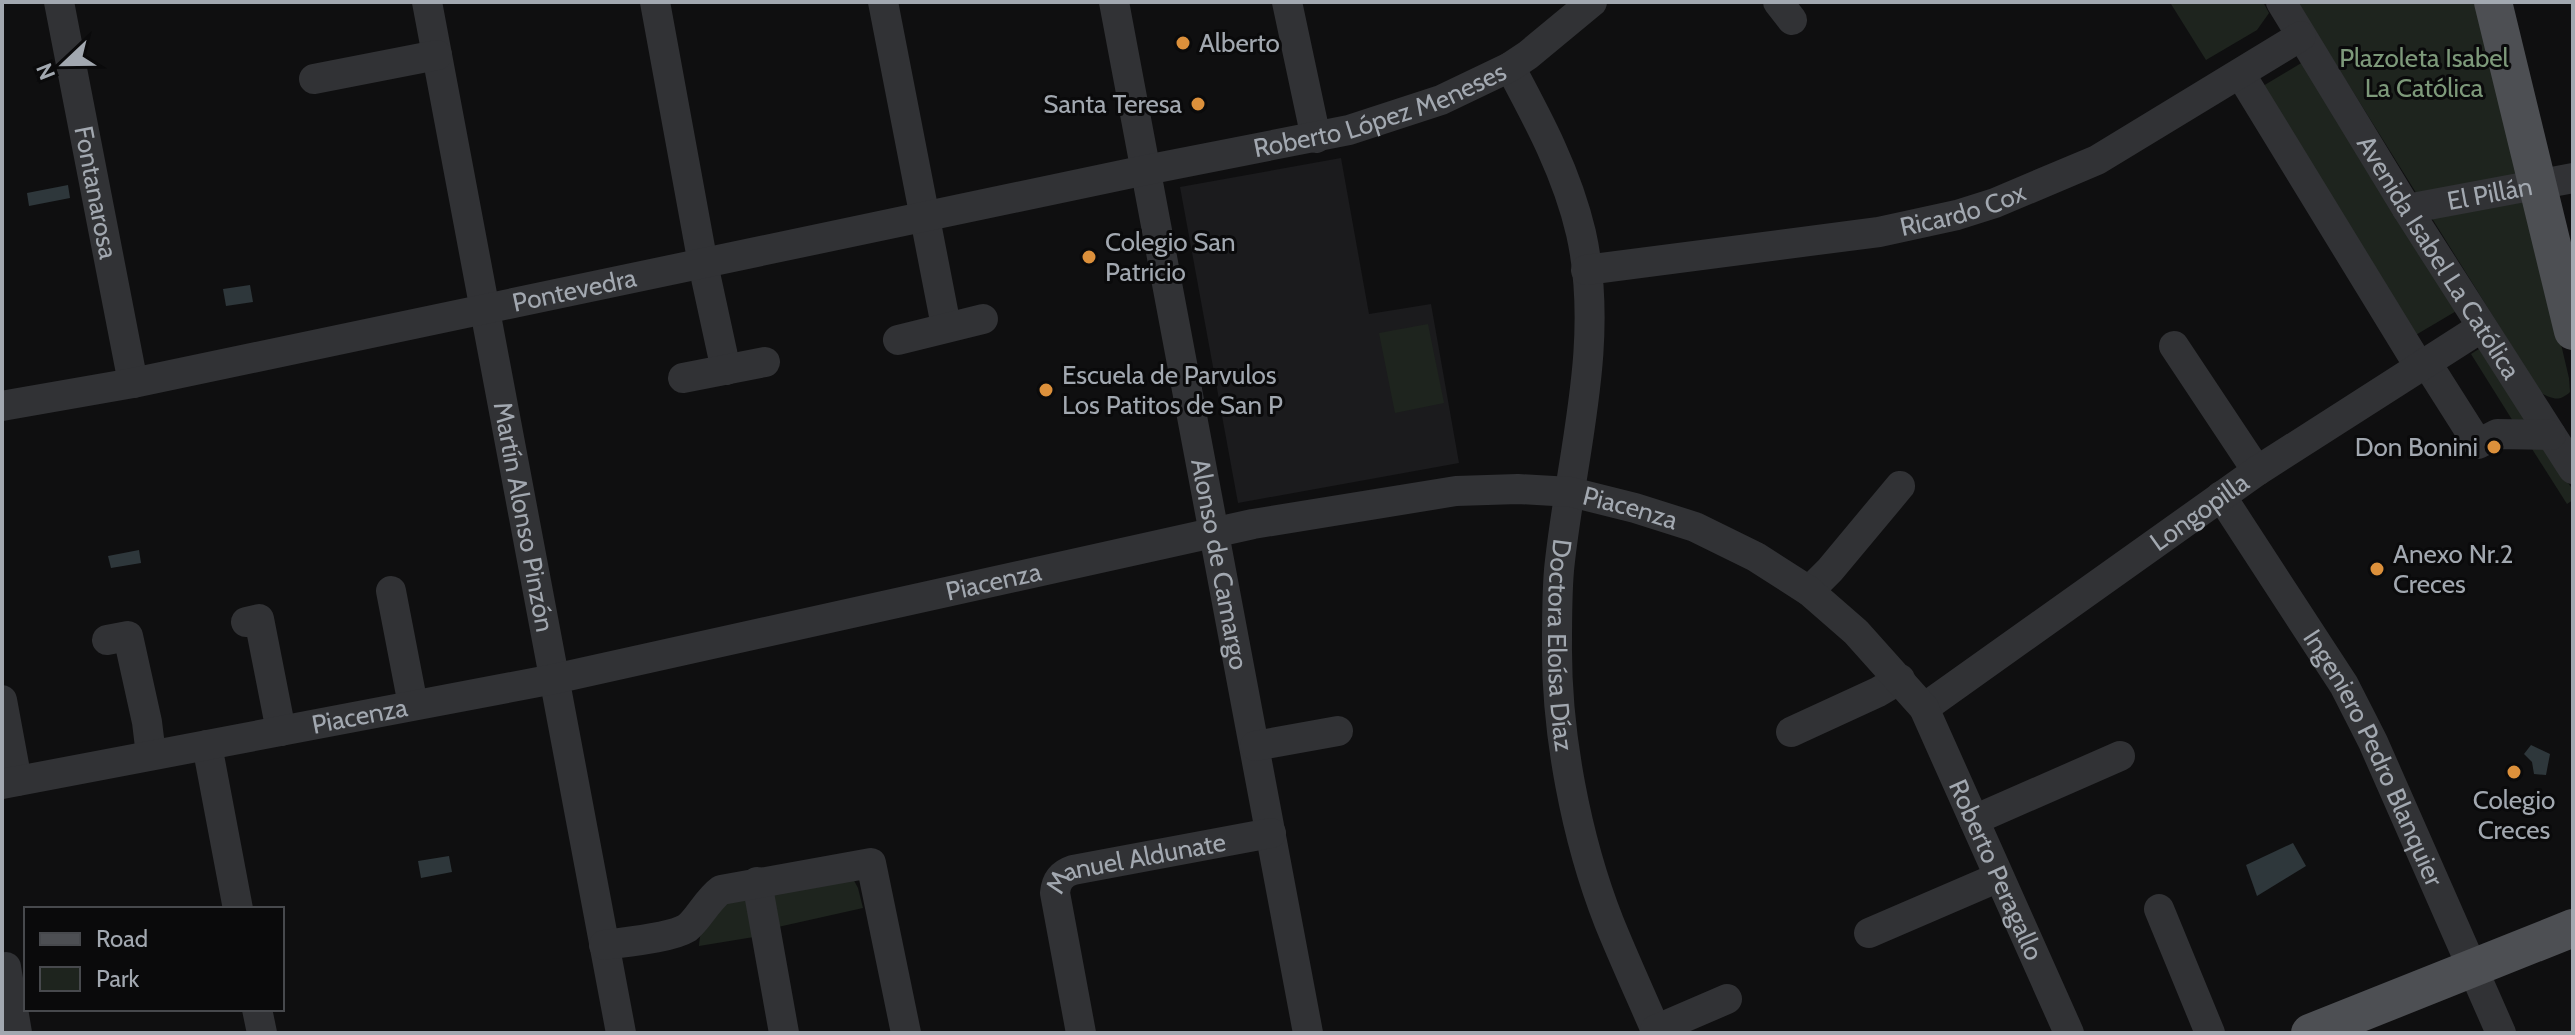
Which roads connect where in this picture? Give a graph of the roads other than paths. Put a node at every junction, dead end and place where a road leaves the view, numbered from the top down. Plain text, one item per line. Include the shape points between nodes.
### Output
1 (59, 2) edge
2 (427, 2) edge
3 (655, 2) edge
4 (883, 2) edge
5 (1114, 2) edge
6 (1287, 2) edge
7 (1592, 2) edge
8 (2281, 2) edge
9 (2493, 2) edge
10 (2301, 36) junction
11 (437, 55) junction
12 (1510, 67) junction
13 (2241, 75) junction
14 (314, 79) dead end
15 (1316, 138) junction
16 (1146, 170) junction
17 (2555, 181) edge
18 (2407, 209) junction
19 (924, 217) junction
20 (703, 264) junction
21 (1586, 270) junction
22 (485, 310) junction
23 (983, 319) dead end
24 (946, 326) junction
25 (2482, 327) junction
26 (2573, 331) edge
27 (898, 340) dead end
28 (2174, 346) dead end
29 (765, 362) dead end
30 (2422, 364) junction
31 (726, 370) junction
32 (683, 378) dead end
33 (133, 383) junction
34 (2, 406) edge
35 (2551, 435) junction
36 (2573, 469) edge
37 (2257, 471) junction
38 (1900, 486) dead end
39 (1571, 492) junction
40 (2221, 496) junction
41 (1215, 532) junction
42 (391, 591) dead end
43 (1809, 591) junction
44 (246, 622) dead end
45 (107, 640) dead end
46 (554, 679) junction
47 (1900, 679) junction
48 (2, 700) edge
49 (413, 705) junction
50 (1924, 708) junction
51 (281, 731) junction
52 (1338, 731) dead end
53 (1791, 732) dead end
54 (207, 745) junction
55 (1255, 746) junction
56 (151, 755) junction
57 (2120, 756) dead end
58 (9, 783) edge
59 (1974, 820) junction
60 (1271, 833) junction
61 (1999, 877) junction
62 (757, 882) junction
63 (238, 907) edge
64 (2159, 909) dead end
65 (2573, 928) edge
66 (1869, 933) dead end
67 (604, 945) junction
68 (11, 966) edge
69 (2472, 968) junction
70 (1727, 999) dead end
71 (257, 1011) edge
72 (1656, 1031) edge
73 (17, 1033) edge
74 (262, 1033) edge
75 (621, 1033) edge
76 (784, 1033) edge
77 (906, 1033) edge
78 (1081, 1033) edge
79 (1308, 1033) edge
80 (2069, 1033) edge
81 (2210, 1033) edge
82 (2310, 1033) edge
83 (2501, 1033) edge

1 - 33 street, Fontanarosa
2 - 11 street, Martín Alonso Pinzón
3 - 20 street
4 - 19 street
5 - 16 street, Alonso de Camargo
6 - 15 street
7 - 12 street, Roberto López Meneses
8 - 10 street, Avenida Isabel La Católica
9 - 17 main road
10 - 13 street, Ricardo Cox
10 - 18 street, Avenida Isabel La Católica
11 - 14 street
11 - 22 street, Martín Alonso Pinzón
12 - 15 street, Roberto López Meneses via 1411,111
12 - 21 street, Doctora Eloísa Díaz via 1569,188
13 - 21 street, Ricardo Cox via 2097,160 1957,215 1879,232
13 - 30 street
15 - 16 street, Roberto López Meneses
16 - 19 street, Pontevedra
16 - 41 street, Alonso de Camargo
17 - 18 street, El Pillán
17 - 26 main road
18 - 25 street, Avenida Isabel La Católica
19 - 20 street, Pontevedra
19 - 24 street
20 - 22 street, Pontevedra
20 - 31 street
21 - 39 street, Doctora Eloísa Díaz via 1587,378
22 - 33 street, Pontevedra
22 - 46 street, Martín Alonso Pinzón
23 - 24 street
24 - 27 street
25 - 30 street, Longopilla
25 - 35 street, Avenida Isabel La Católica
28 - 37 street
29 - 31 street
30 - 35 street via 2478,444 2497,434
30 - 37 street, Longopilla
31 - 32 street
33 - 34 street, Pontevedra
35 - 36 street, Avenida Isabel La Católica
37 - 40 street, Longopilla
38 - 43 street
39 - 41 street, Piacenza via 1456,491
39 - 43 street, Piacenza via 1695,527
39 - 72 street, Doctora Eloísa Díaz via 1559,571 1557,645 1565,760 1608,919
40 - 50 street, Longopilla
40 - 69 street, Ingeniero Pedro Blanquier via 2344,685
41 - 46 street, Piacenza
41 - 55 street, Alonso de Camargo
42 - 49 street
43 - 47 street, Piacenza
44 - 51 street via 259,619
45 - 56 street via 128,636
46 - 49 street, Piacenza
46 - 67 street, Martín Alonso Pinzón
47 - 50 street, Piacenza
47 - 53 street
48 - 58 street
49 - 51 street, Piacenza
50 - 59 street, Roberto Peragallo
51 - 54 street, Piacenza
52 - 55 street
54 - 56 street, Piacenza
54 - 63 street
55 - 60 street, Alonso de Camargo
56 - 58 street, Piacenza
57 - 59 street
59 - 61 street, Roberto Peragallo
60 - 78 street, Manuel Aldunate via 1061,876 1055,893
60 - 79 street, Alonso de Camargo
61 - 66 street
61 - 80 street, Roberto Peragallo
62 - 67 street via 721,890 686,928
62 - 76 street
62 - 77 street via 871,863
64 - 81 street
65 - 69 main road
67 - 75 street, Martín Alonso Pinzón
68 - 73 street
69 - 82 main road
69 - 83 street, Ingeniero Pedro Blanquier
70 - 72 street
71 - 74 street

